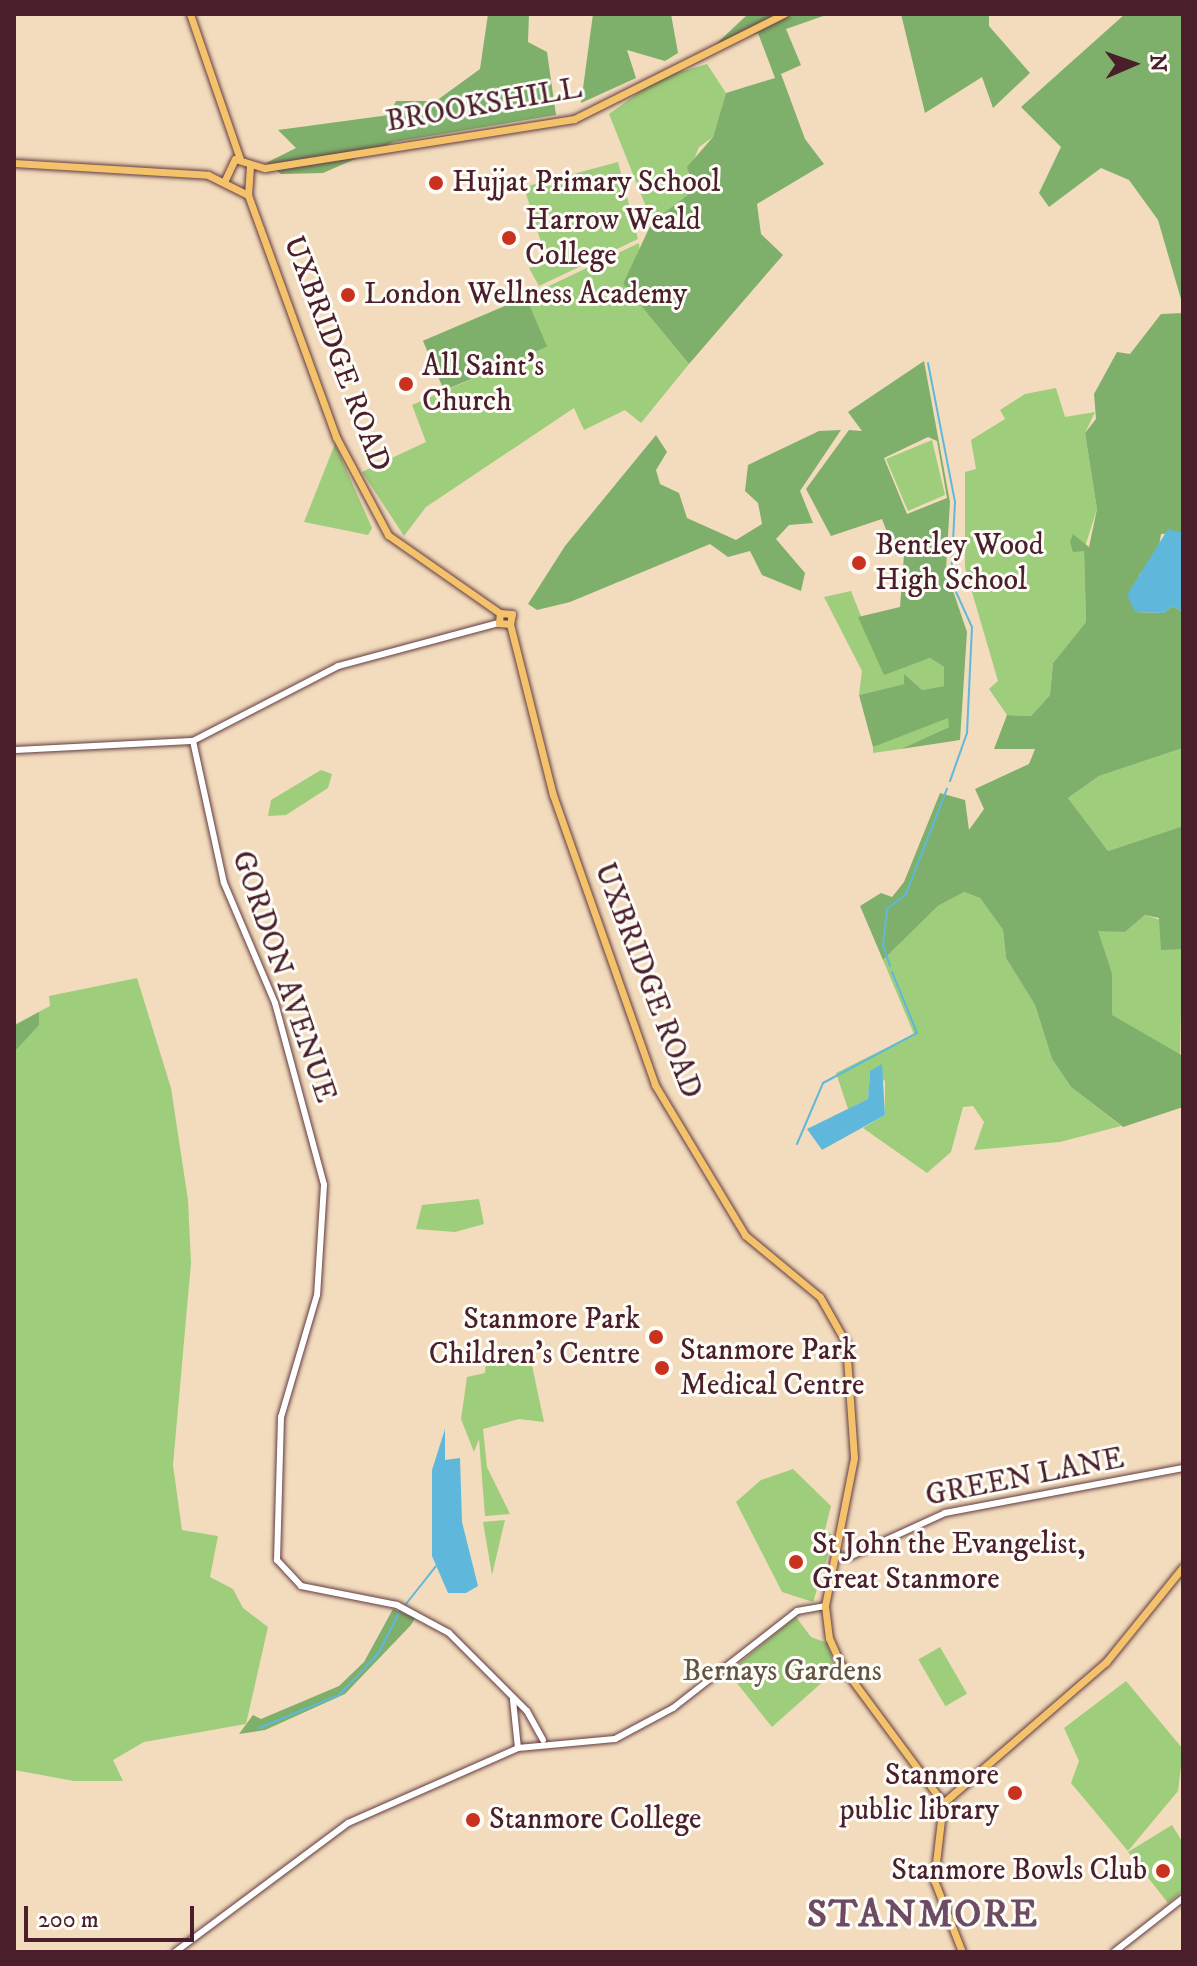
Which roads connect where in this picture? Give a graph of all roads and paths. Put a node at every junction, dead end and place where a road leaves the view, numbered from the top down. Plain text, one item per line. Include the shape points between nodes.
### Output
1 (190, 14) edge
2 (784, 14) edge
3 (233, 145) junction
4 (240, 159) junction
5 (231, 161) junction
6 (14, 163) edge
7 (250, 165) junction
8 (265, 168) junction
9 (225, 169) junction
10 (208, 175) junction
11 (253, 175) junction
12 (225, 180) junction
13 (248, 184) junction
14 (239, 188) junction
15 (248, 195) junction
16 (500, 613) junction
17 (499, 623) junction
18 (510, 624) junction
19 (193, 741) junction
20 (14, 750) edge
21 (1183, 1468) edge
22 (836, 1556) junction
23 (1183, 1567) edge
24 (825, 1606) junction
25 (513, 1698) junction
26 (543, 1740) junction
27 (518, 1748) junction
28 (943, 1803) junction
29 (1183, 1898) edge
30 (175, 1952) edge
31 (962, 1952) edge
32 (1114, 1952) edge

1 - 3 main road
2 - 8 main road, BROOKSHILL via 574,119
3 - 4 main road
3 - 5 main road
4 - 5 main road
4 - 7 main road
5 - 9 main road
6 - 10 main road
7 - 8 main road, BROOKSHILL
7 - 11 main road
8 - 11 main road, BROOKSHILL
9 - 10 main road
9 - 12 main road
10 - 12 main road
11 - 13 main road
12 - 14 main road
13 - 14 main road
13 - 15 main road, UXBRIDGE ROAD
14 - 15 main road
15 - 16 main road, UXBRIDGE ROAD via 336,437 388,535
16 - 17 main road
16 - 18 main road, UXBRIDGE ROAD via 512,614
17 - 18 main road
17 - 19 street via 338,666
18 - 22 main road, UXBRIDGE ROAD via 553,795 655,1085 745,1235 820,1297 846,1343 854,1458
19 - 20 street
19 - 25 street, GORDON AVENUE via 224,883 275,1003 324,1185 320,1280 281,1417 277,1560 301,1586 357,1593 434,1624
21 - 22 street, GREEN LANE via 945,1513 849,1557
22 - 24 main road, UXBRIDGE ROAD
23 - 28 main road via 1106,1662
24 - 26 street via 797,1611 673,1708 615,1739
24 - 28 main road, UXBRIDGE ROAD via 841,1665
25 - 26 street, GORDON AVENUE
25 - 27 street
26 - 27 street
27 - 30 street via 348,1823
28 - 31 main road via 934,1880
29 - 32 street

